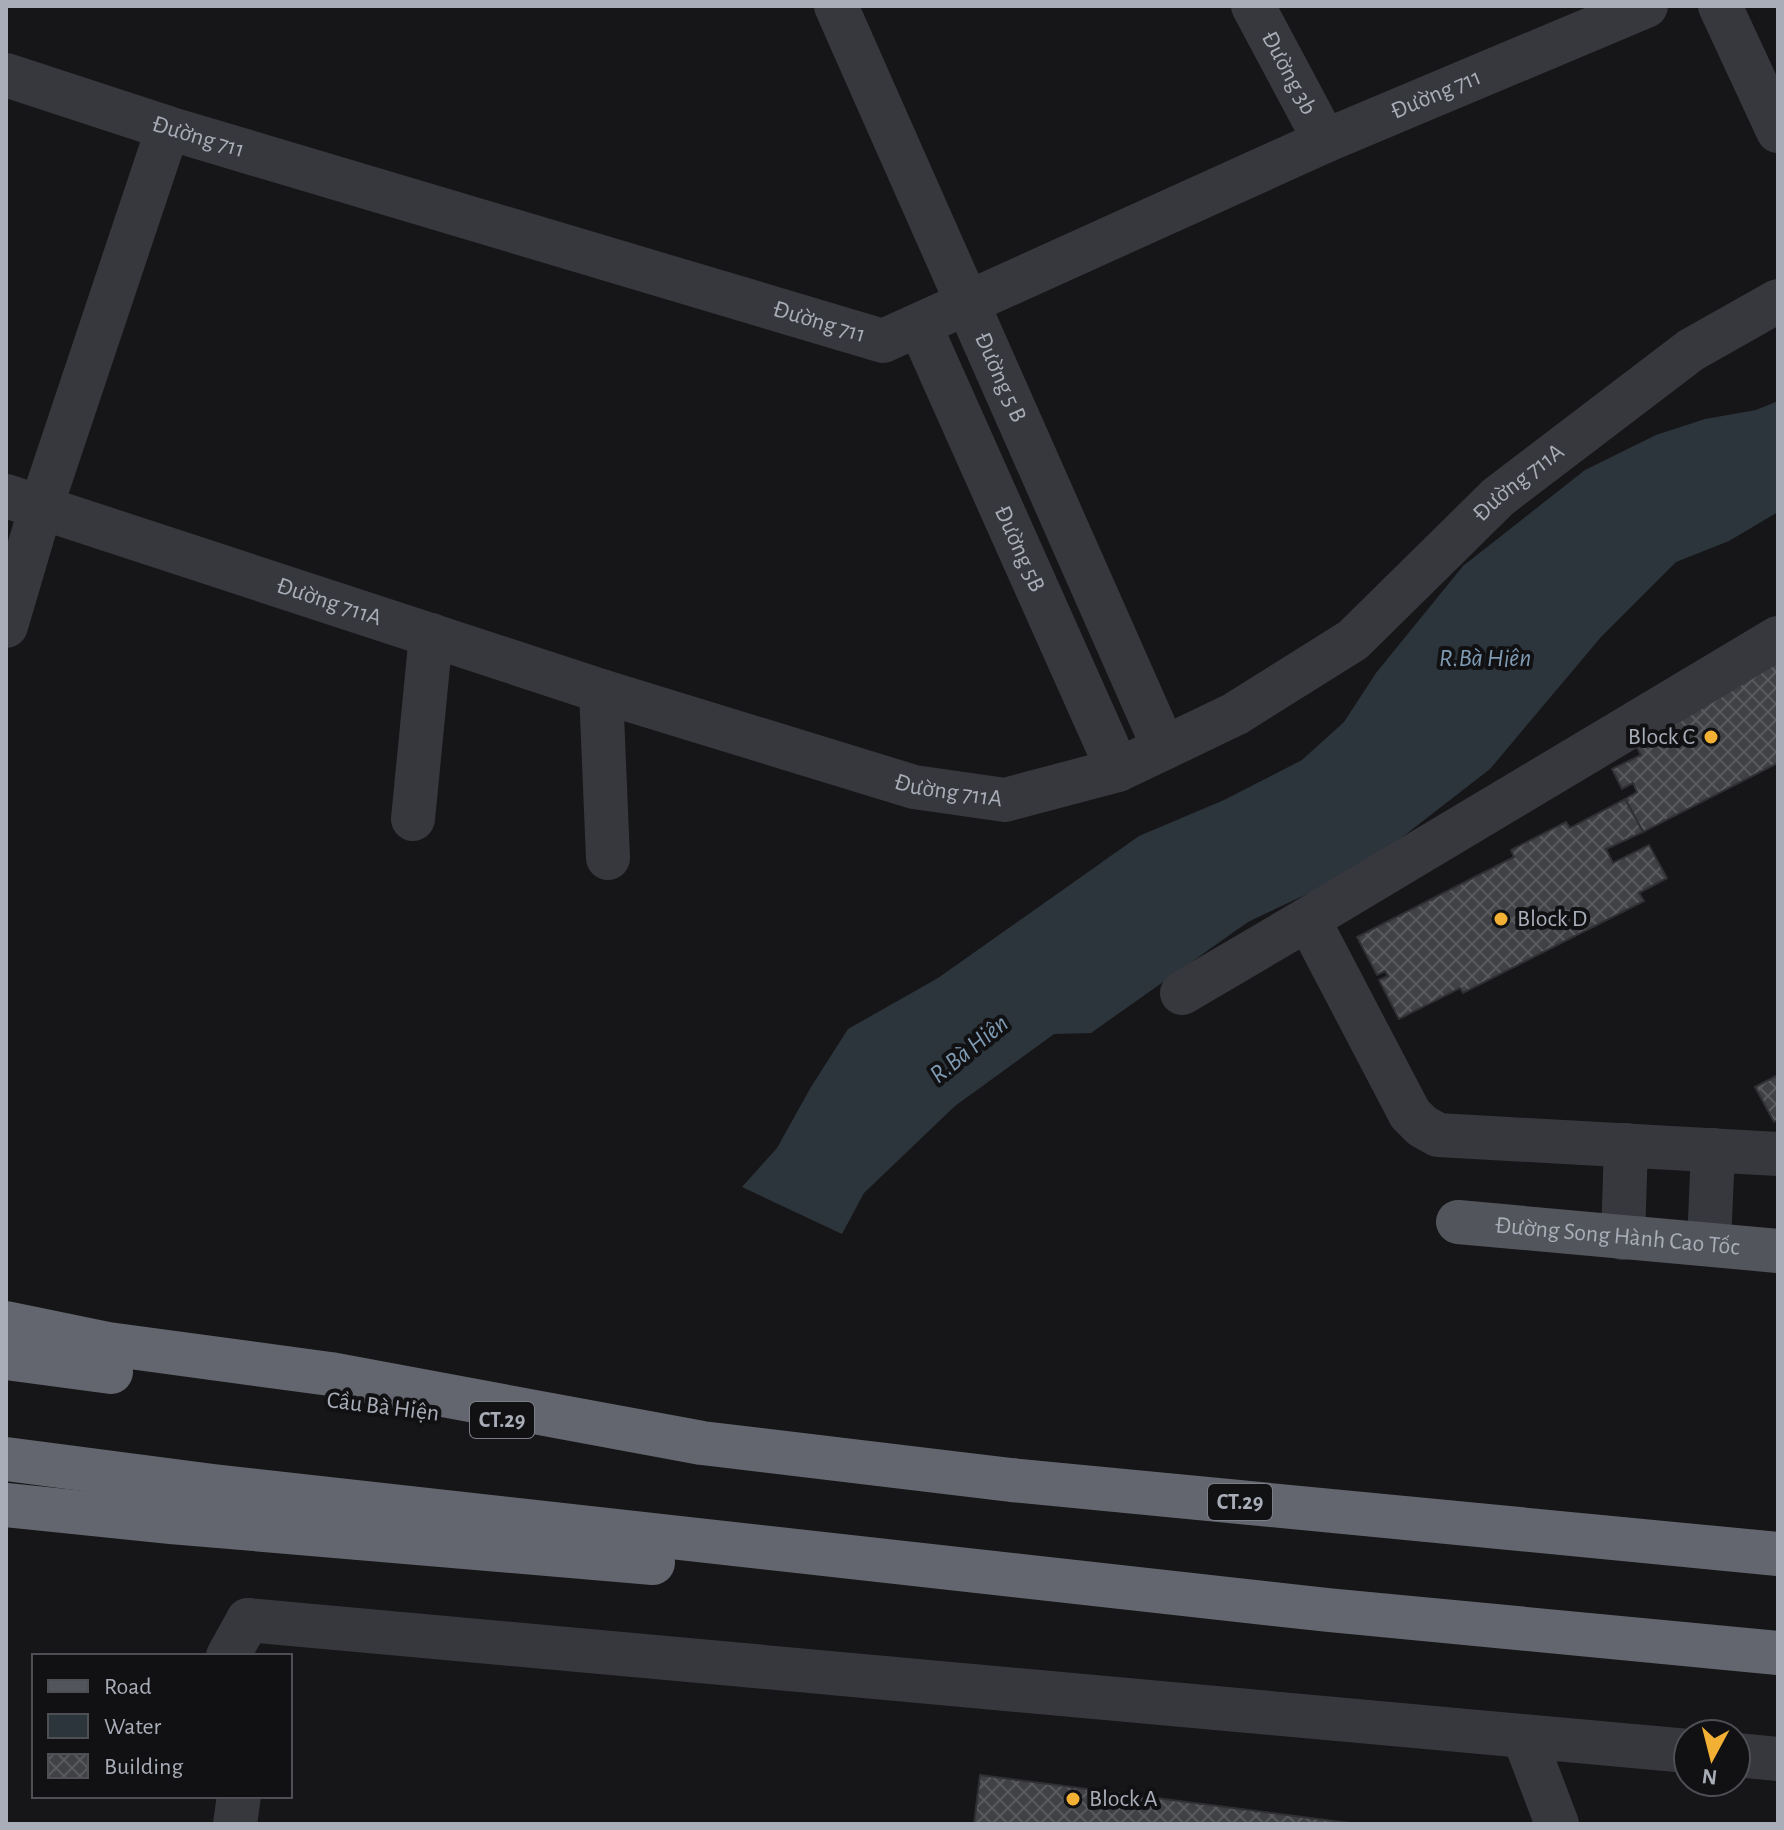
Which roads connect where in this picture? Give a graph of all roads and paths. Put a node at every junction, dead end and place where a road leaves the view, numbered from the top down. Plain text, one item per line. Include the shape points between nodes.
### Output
1 (836, 6) edge
2 (1253, 6) edge
3 (1646, 6) edge
4 (1720, 6) edge
5 (6, 75) edge
6 (168, 128) junction
7 (1778, 131) edge
8 (1325, 141) junction
9 (1778, 301) edge
10 (968, 303) junction
11 (920, 326) junction
12 (23, 502) edge
13 (6, 626) edge
14 (431, 635) junction
15 (1778, 638) edge
16 (601, 691) junction
17 (1164, 748) junction
18 (1118, 770) junction
19 (413, 819) dead end
20 (608, 858) dead end
21 (1308, 919) junction
22 (1182, 993) dead end
23 (1626, 1145) junction
24 (1713, 1150) junction
25 (1778, 1154) edge
26 (1458, 1222) dead end
27 (1623, 1238) junction
28 (1709, 1244) junction
29 (1778, 1251) edge
30 (6, 1323) edge
31 (6, 1358) edge
32 (316, 1386) junction
33 (6, 1459) edge
34 (6, 1505) edge
35 (593, 1543) junction
36 (1778, 1554) edge
37 (244, 1644) edge
38 (1778, 1653) edge
39 (1524, 1737) junction
40 (1672, 1750) edge
41 (1752, 1757) edge
42 (1778, 1759) edge
43 (213, 1798) edge
44 (239, 1798) edge
45 (210, 1824) edge
46 (235, 1824) edge
47 (1557, 1824) edge

1 - 10 street, Đường 5 B
2 - 8 street, Đường 3b
3 - 8 street, Đường 711
4 - 7 street
5 - 6 street, Đường 711
6 - 11 street, Đường 711 via 883,341
6 - 12 street
8 - 10 street, Đường 711
9 - 17 street, Đường 711A via 1691,350 1498,497 1353,640 1235,714
10 - 11 street, Đường 711
10 - 17 street, Đường 5 B
11 - 18 street, Đường 5B
12 - 13 street
12 - 14 street, Đường 711A
14 - 16 street, Đường 711A
14 - 19 street
15 - 21 street
16 - 18 street, Đường 711A via 914,787 1005,800
16 - 20 street
17 - 18 street, Đường 711A
21 - 22 street
21 - 23 street via 1410,1114 1422,1126 1438,1135
23 - 24 street
23 - 27 street
24 - 25 street
24 - 28 street
26 - 27 main road, Đường Song Hành Cao Tốc
27 - 28 main road, Đường Song Hành Cao Tốc
28 - 29 main road, Đường Song Hành Cao Tốc
30 - 32 highway
31 - 32 highway, CT.29
32 - 36 highway, Cầu Bà Hiện / CT.29 via 702,1443 1011,1480
33 - 35 highway
34 - 35 highway via 171,1522
35 - 38 highway
37 - 39 street
39 - 40 street
39 - 47 street
41 - 42 street
43 - 45 street
44 - 46 street

